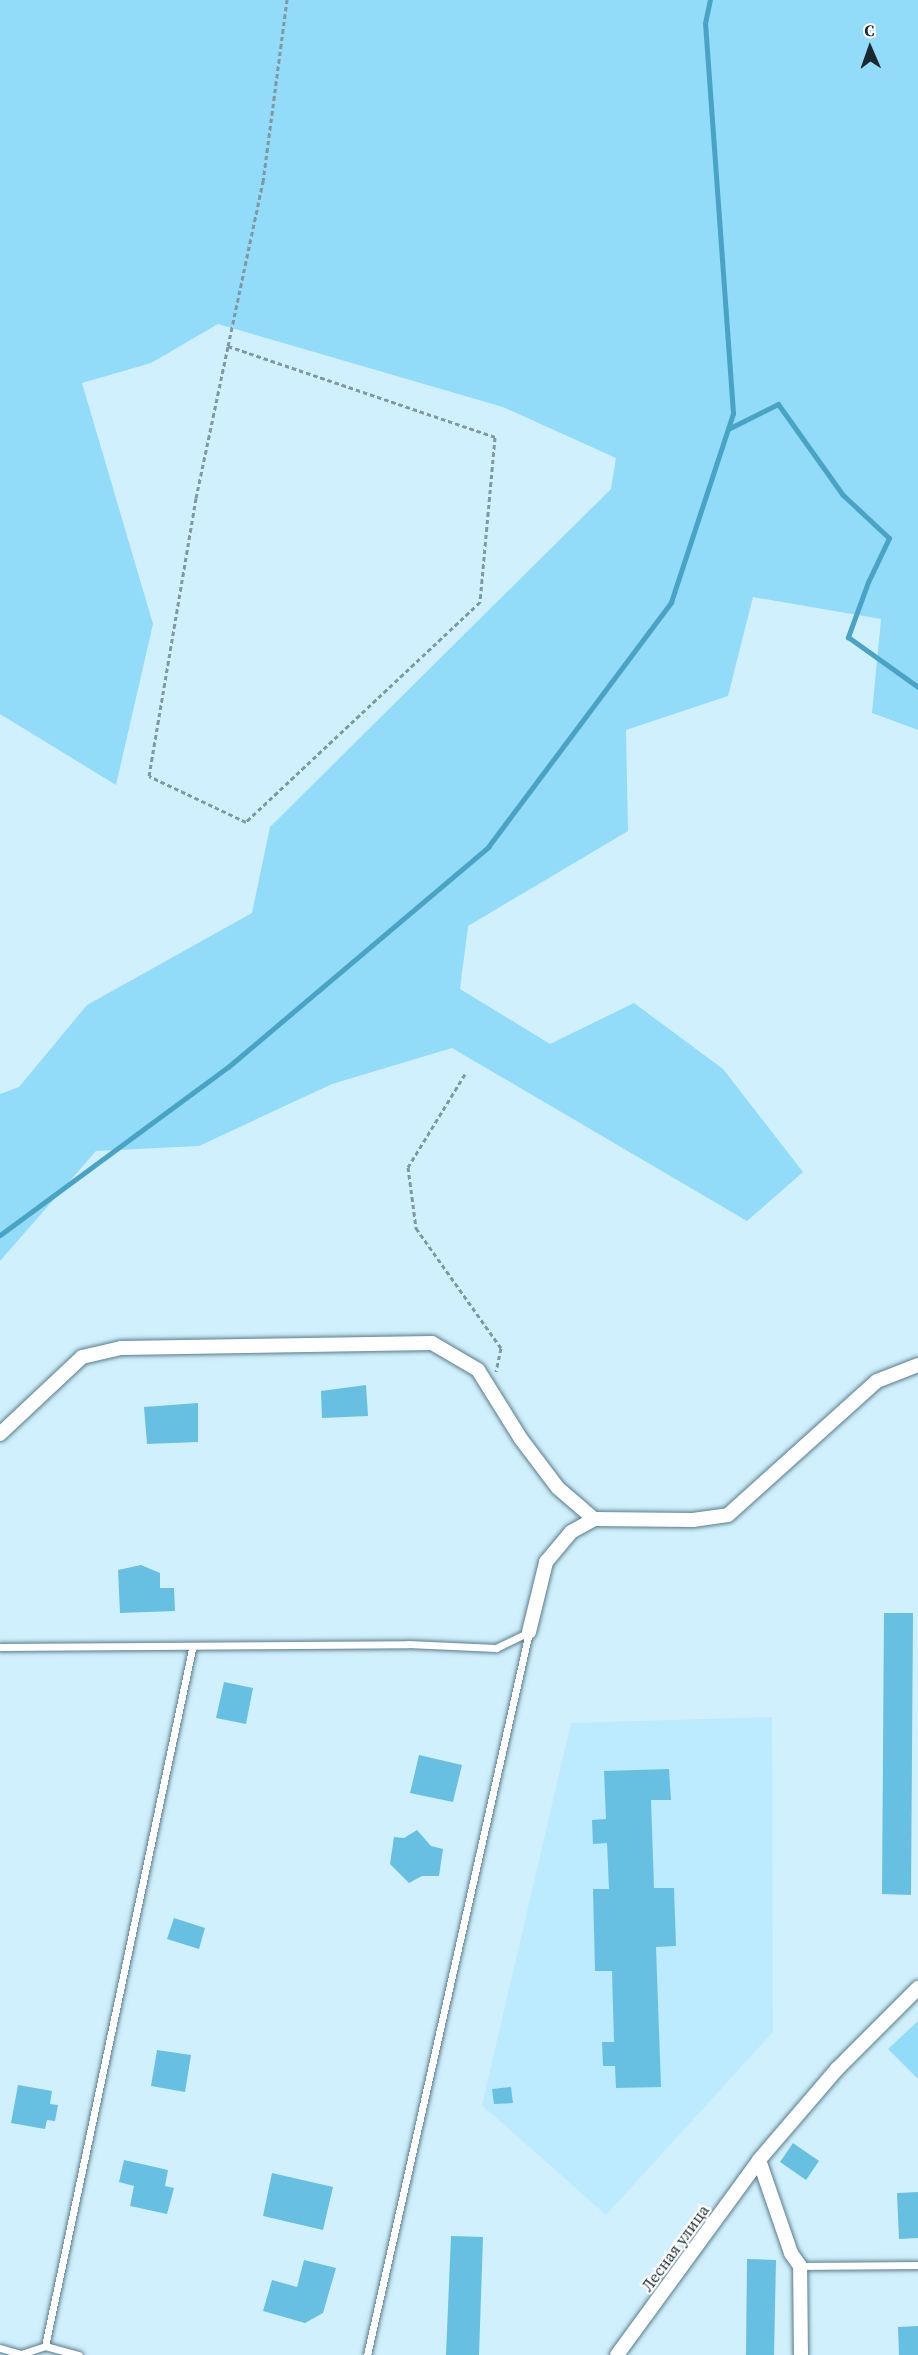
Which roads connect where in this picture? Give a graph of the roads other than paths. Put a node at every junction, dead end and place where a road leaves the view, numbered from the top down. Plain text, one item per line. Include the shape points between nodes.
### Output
1 (918, 1365) edge
2 (0, 1434) edge
3 (594, 1519) junction
4 (529, 1632) junction
5 (0, 1647) edge
6 (192, 1648) junction
7 (918, 1988) edge
8 (759, 2160) junction
9 (918, 2265) edge
10 (800, 2266) junction
11 (45, 2346) junction
12 (0, 2348) edge
13 (79, 2355) edge
14 (367, 2355) edge
15 (617, 2355) edge
16 (801, 2355) edge

1 - 3 street via 877,1381 728,1515 693,1520
2 - 3 street via 82,1357 122,1348 432,1344 478,1370 521,1439 558,1488
3 - 4 street via 571,1532 546,1562
4 - 6 lane via 496,1648 408,1644
4 - 14 lane
5 - 6 lane
6 - 11 lane
7 - 8 street, Лесная улица via 837,2069
8 - 10 street via 791,2253
8 - 15 street, Лесная улица
9 - 10 lane
10 - 16 street
11 - 12 lane via 21,2354
11 - 13 lane

